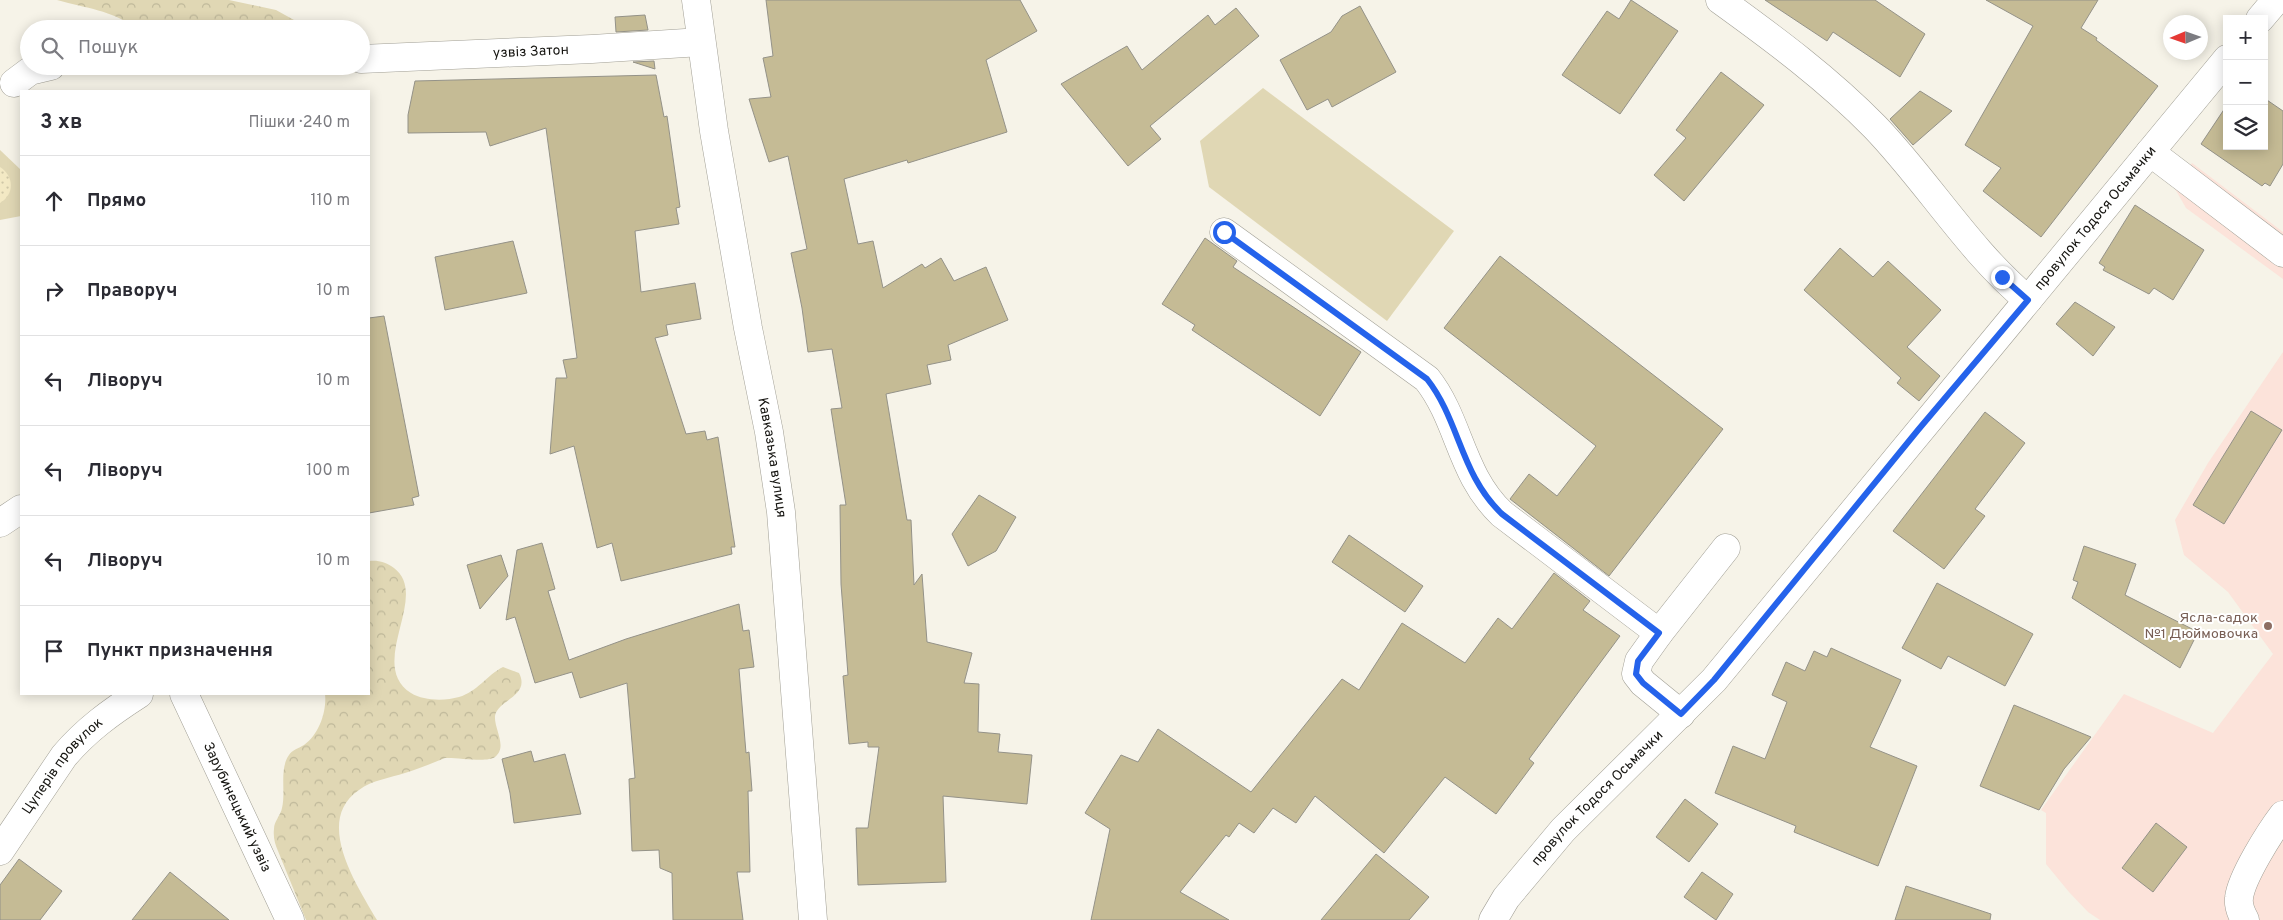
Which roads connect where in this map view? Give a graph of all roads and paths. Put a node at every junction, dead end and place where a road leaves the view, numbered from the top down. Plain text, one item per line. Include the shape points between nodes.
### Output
1 (696, 0) edge
2 (1720, 0) edge
3 (2276, 0) edge
4 (2263, 15) edge
5 (701, 42) junction
6 (370, 59) edge
7 (2226, 60) edge
8 (24, 75) edge
9 (12, 83) edge
10 (2150, 152) junction
11 (1224, 232) dead end
12 (2283, 253) edge
13 (2028, 300) junction
14 (20, 510) edge
15 (0, 523) edge
16 (1726, 548) dead end
17 (1659, 633) junction
18 (137, 695) edge
19 (184, 695) edge
20 (1681, 714) junction
21 (2283, 815) edge
22 (0, 851) edge
23 (290, 920) edge
24 (813, 920) edge
25 (1493, 920) edge
26 (2245, 920) edge

1 - 5 street, Кавказька вулиця
2 - 13 street via 1793,54 1874,126 2002,277
3 - 4 street
5 - 6 street, узвіз Затон
5 - 24 street, Кавказька вулиця via 730,229 781,512
7 - 10 street, провулок Тодося Осьмачки
8 - 9 street
10 - 12 street
10 - 13 street, провулок Тодося Осьмачки
11 - 17 street via 1427,379 1437,392 1487,500
13 - 20 street, провулок Тодося Осьмачки via 1714,680
14 - 15 street
16 - 17 street
17 - 20 street via 1638,661 1636,674
18 - 22 street, Цуперів провулок via 99,720 74,743
19 - 23 street, Зарубинецький узвіз
20 - 25 street, провулок Тодося Осьмачки via 1563,830 1512,890
21 - 26 street via 2240,889 2238,903

